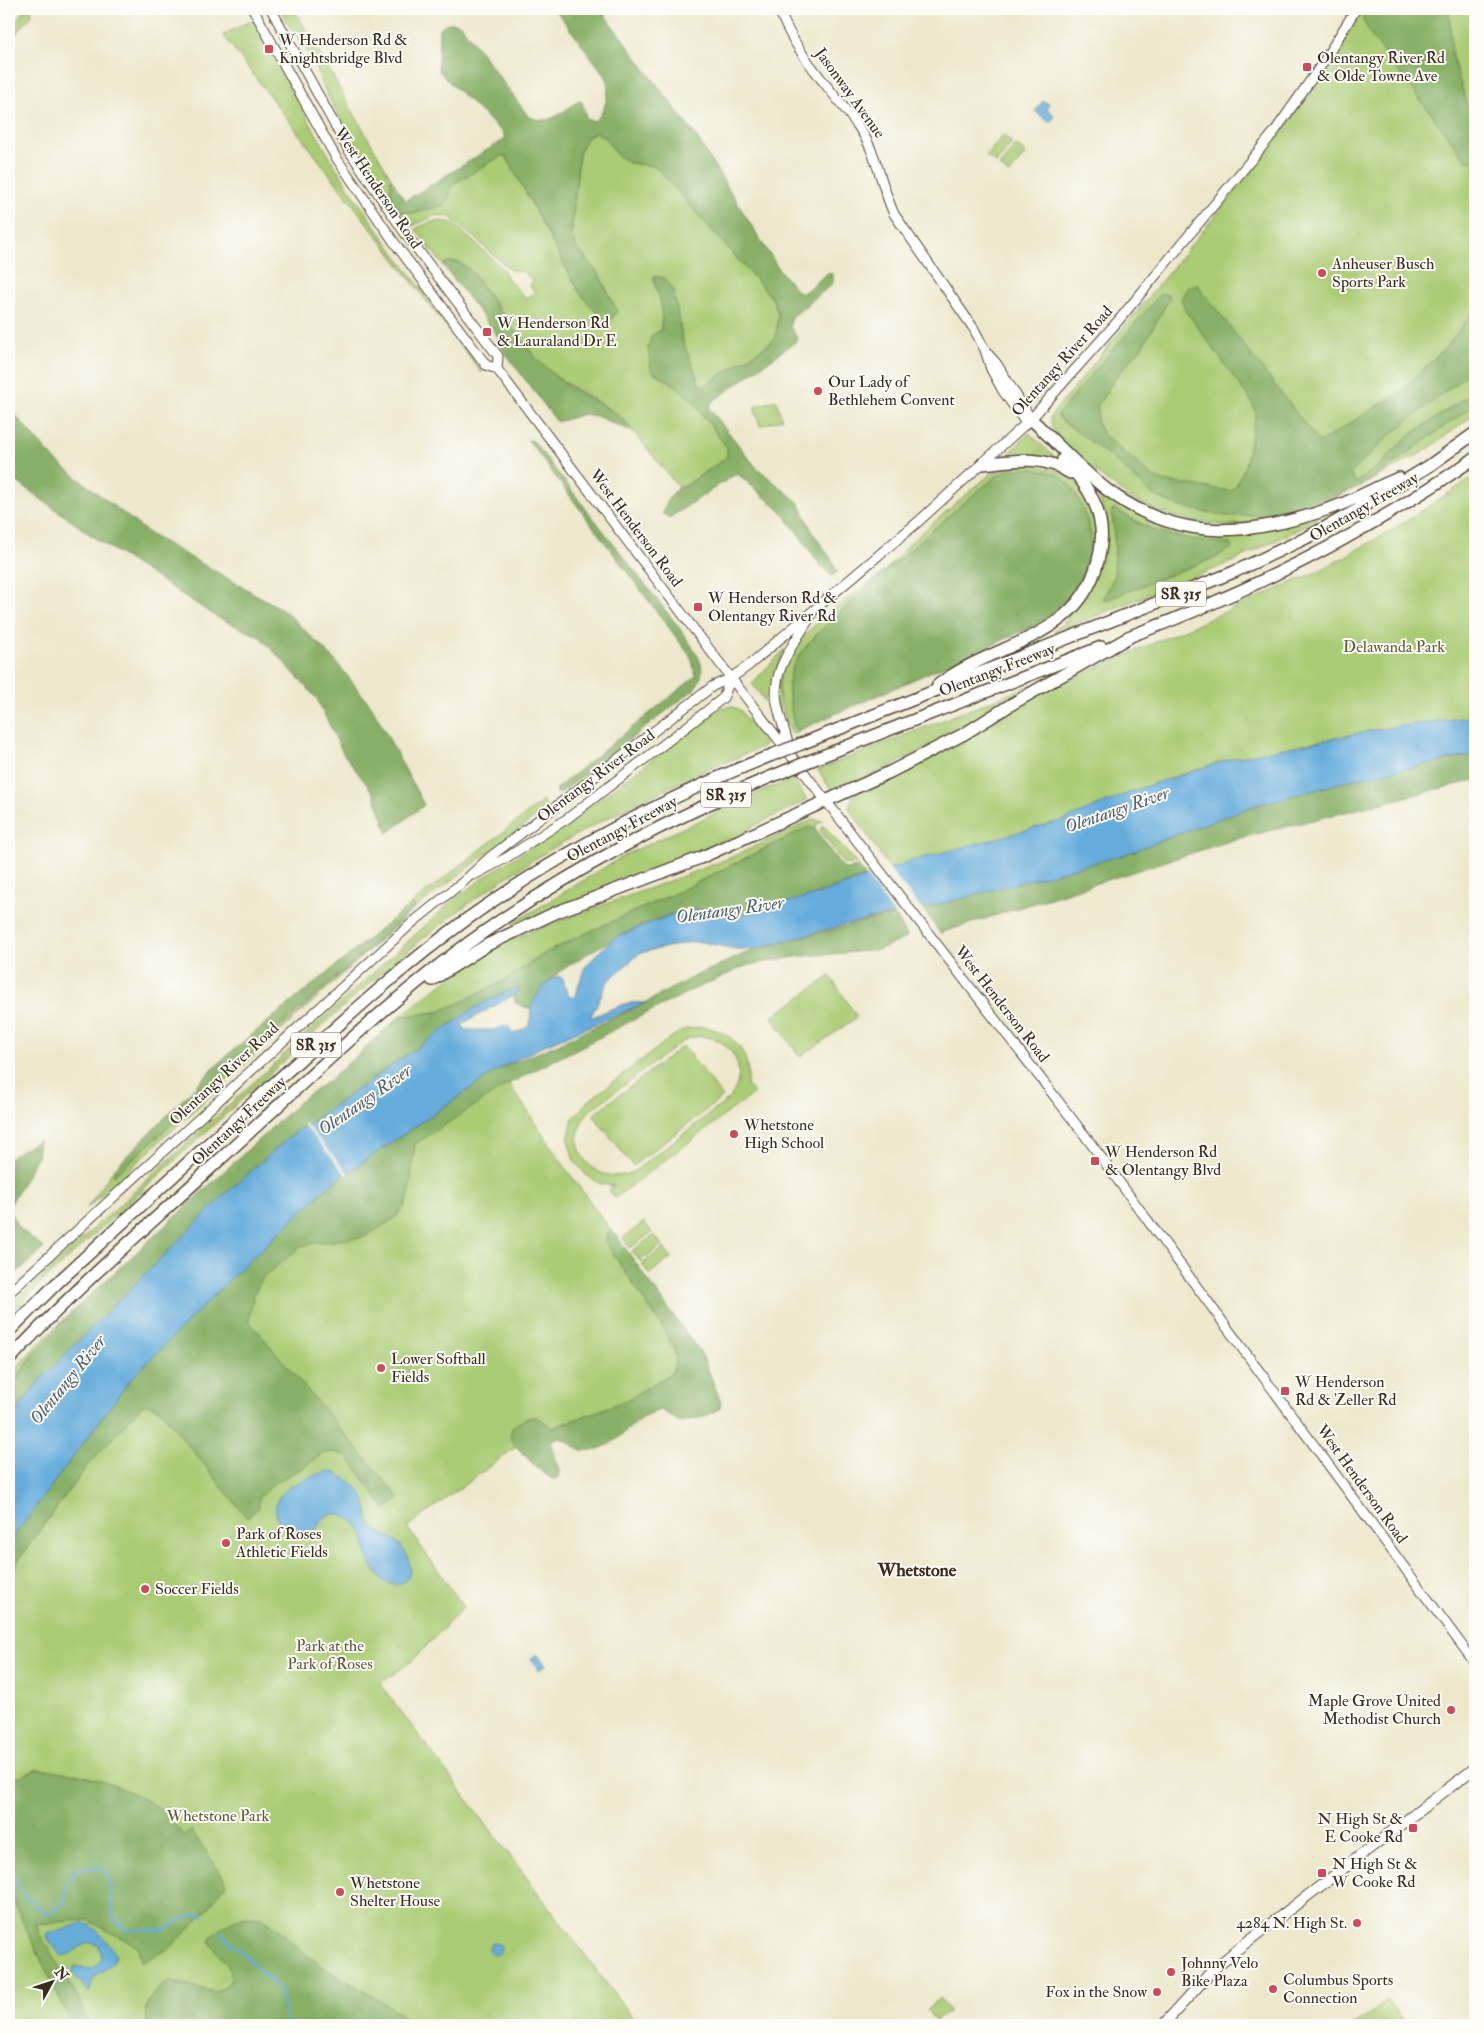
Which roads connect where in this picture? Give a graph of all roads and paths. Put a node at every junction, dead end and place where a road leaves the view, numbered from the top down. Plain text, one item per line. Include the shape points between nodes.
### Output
1 (254, 9) edge
2 (271, 9) edge
3 (778, 9) edge
4 (1356, 9) edge
5 (497, 369) junction
6 (1029, 421) junction
7 (1475, 434) edge
8 (1475, 458) edge
9 (982, 464) junction
10 (1429, 466) junction
11 (1092, 495) junction
12 (814, 610) junction
13 (1133, 635) junction
14 (731, 678) junction
15 (922, 696) junction
16 (790, 754) junction
17 (827, 802) junction
18 (464, 881) junction
19 (368, 1024) junction
20 (9, 1293) edge
21 (9, 1330) edge
22 (9, 1360) edge
23 (1475, 1663) edge
24 (1475, 1768) edge
25 (1163, 2025) edge

1 - 5 main road, West Henderson Road via 335,156 363,198 486,365
2 - 5 main road, West Henderson Road via 348,149 405,233 498,356
3 - 6 main road, Jasonway Avenue via 795,42 873,150 894,214 974,329 1002,391
4 - 6 main road, Olentangy River Road via 1275,131 1123,315
5 - 14 main road, West Henderson Road
6 - 9 main road, Olentangy River Road
6 - 10 highway via 1106,489 1132,506 1174,524 1200,529 1246,530 1303,517
6 - 11 highway
7 - 10 highway, Olentangy Freeway / SR 315
8 - 13 highway, Olentangy Freeway / SR 315 via 1367,527 1305,560 1243,590
9 - 11 highway via 1024,459 1047,461 1070,473
9 - 12 main road, Olentangy River Road
10 - 15 highway, Olentangy Freeway / SR 315 via 1306,538 1234,572
11 - 15 highway via 1099,515 1101,546 1094,574 1077,604 1045,631 961,669
12 - 14 main road, Olentangy River Road
12 - 16 main road via 786,654 777,676 777,703
13 - 17 highway via 964,734
13 - 19 highway, Olentangy Freeway / SR 315, bridge via 812,760 668,822 571,874 479,935
14 - 16 main road, West Henderson Road
14 - 18 main road, Olentangy River Road via 713,686 490,857
14 - 18 main road, Olentangy River Road via 723,698 568,818
15 - 21 highway, Olentangy Freeway / SR 315, bridge via 668,800 592,840 468,919 356,1009
16 - 17 main road, West Henderson Road
17 - 19 highway via 728,846 558,912 487,945
17 - 23 main road, West Henderson Road via 1086,1137
18 - 20 main road, Olentangy River Road via 412,923
19 - 22 highway, Olentangy Freeway / SR 315 via 70,1298
24 - 25 main road via 1239,1948 1211,1972

